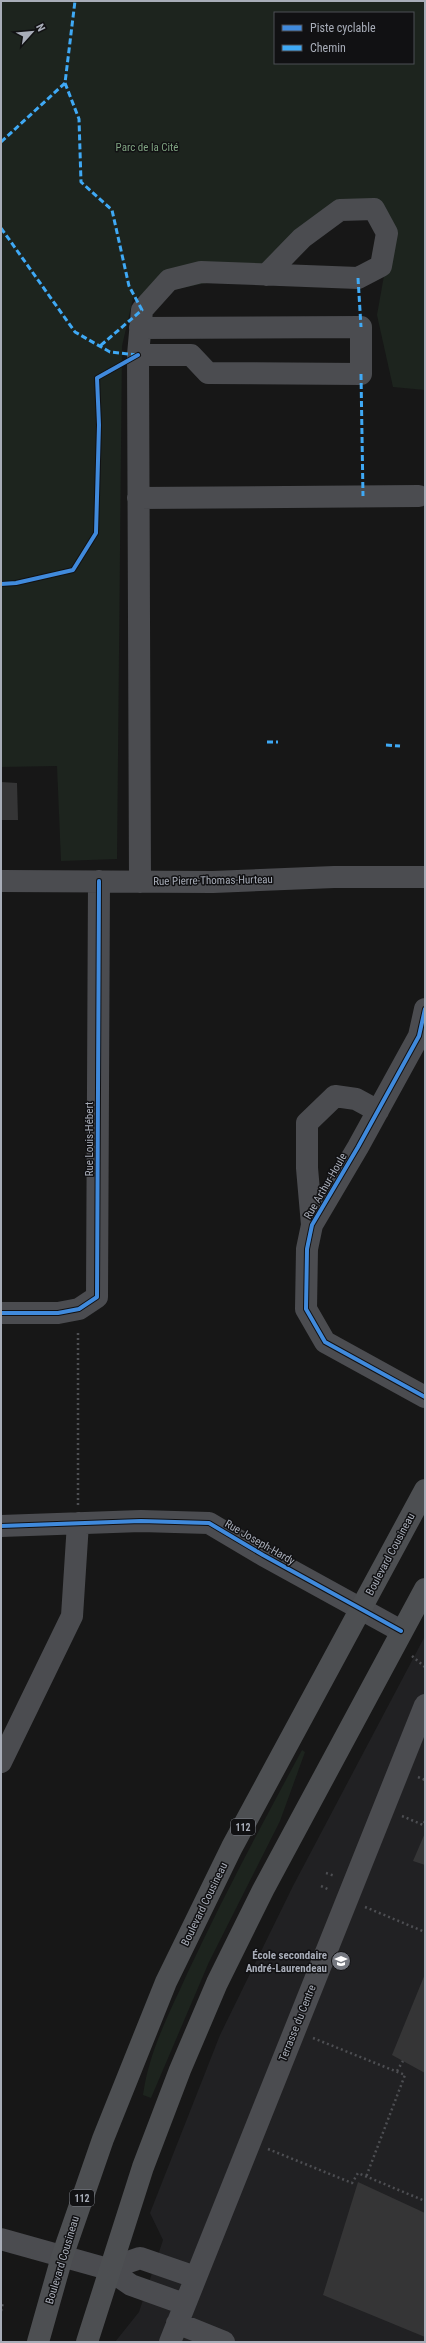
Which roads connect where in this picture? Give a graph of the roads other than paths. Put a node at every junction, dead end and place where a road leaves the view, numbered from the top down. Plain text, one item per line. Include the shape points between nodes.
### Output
1 (266, 275) junction
2 (140, 328) junction
3 (138, 355) junction
4 (419, 496) dead end
5 (138, 498) junction
6 (425, 878) edge
7 (1, 881) edge
8 (99, 882) junction
9 (140, 882) junction
10 (425, 1009) edge
11 (378, 1111) junction
12 (312, 1224) junction
13 (1, 1313) edge
14 (425, 1397) edge
15 (425, 1490) edge
16 (78, 1523) junction
17 (1, 1526) edge
18 (425, 1589) edge
19 (361, 1609) junction
20 (401, 1631) junction
21 (425, 1705) edge
22 (1, 1762) edge
23 (1, 2239) edge
24 (62, 2257) junction
25 (108, 2269) junction
26 (195, 2277) junction
27 (177, 2323) edge
28 (38, 2342) edge
29 (86, 2342) edge
30 (224, 2342) edge

1 - 1 street via 358,278 381,266 387,232 374,209 340,210 302,238
1 - 2 street via 201,272 169,280 142,310
2 - 3 street
2 - 3 street via 361,327 361,374 208,373 192,355
3 - 5 street
4 - 5 street
5 - 9 street
6 - 9 street, Rue Pierre-Thomas-Hurteau via 334,877
7 - 8 street, Rue Pierre-Thomas-Hurteau
8 - 9 street, Rue Pierre-Thomas-Hurteau
8 - 13 street, Rue Louis-Hébert via 97,1297 79,1309 58,1313
10 - 11 street, Rue Arthur-Houle via 419,1036
11 - 12 street, Rue Arthur-Houle
11 - 12 street, Rue Arthur-Houle via 356,1099 335,1096 307,1123 307,1168
12 - 14 street, Rue Arthur-Houle via 307,1249 306,1309 325,1342
15 - 19 main road, Boulevard Cousineau / 112
16 - 17 street, Rue Joseph-Hardy
16 - 19 street, Rue Joseph-Hardy via 209,1523 263,1556
16 - 22 street via 72,1616
18 - 20 main road
19 - 20 street, Rue Joseph-Hardy
19 - 24 main road, Boulevard Cousineau / 112 via 229,1852 169,1976 105,2134
20 - 25 main road via 263,1890 217,1983 166,2104
21 - 26 street, Terrasse du Centre
23 - 24 street
24 - 25 street
24 - 28 main road, Boulevard Cousineau / 112
25 - 26 street via 140,2258
25 - 27 street
25 - 29 main road
26 - 27 street, Terrasse du Centre
27 - 30 street

